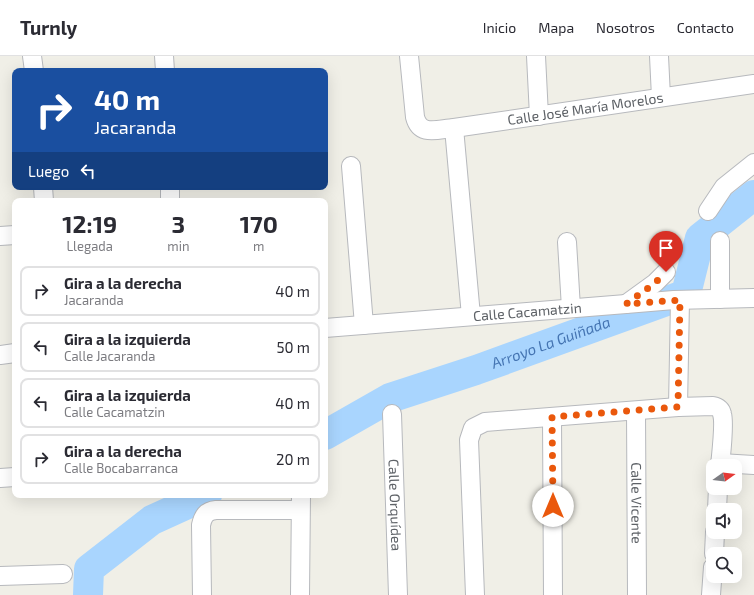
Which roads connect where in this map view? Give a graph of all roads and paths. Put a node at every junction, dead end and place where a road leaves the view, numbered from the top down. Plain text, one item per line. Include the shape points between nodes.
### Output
1 (32, 56) edge
2 (164, 56) edge
3 (409, 56) edge
4 (536, 56) edge
5 (659, 56) edge
6 (34, 68) edge
7 (164, 68) edge
8 (754, 84) edge
9 (661, 97) junction
10 (539, 116) junction
11 (454, 128) junction
12 (754, 163) edge
13 (351, 166) dead end
14 (708, 211) dead end
15 (12, 235) edge
16 (0, 236) edge
17 (720, 241) dead end
18 (567, 242) dead end
19 (666, 272) dead end
20 (754, 298) edge
21 (720, 299) junction
22 (677, 300) junction
23 (630, 304) junction
24 (571, 308) junction
25 (471, 316) junction
26 (364, 325) junction
27 (328, 328) edge
28 (12, 353) edge
29 (0, 355) edge
30 (678, 407) junction
31 (636, 411) junction
32 (392, 414) dead end
33 (552, 417) junction
34 (720, 459) edge
35 (742, 465) edge
36 (754, 465) edge
37 (0, 478) edge
38 (12, 478) edge
39 (301, 503) edge
40 (63, 574) dead end
41 (0, 576) edge
42 (712, 583) edge
43 (202, 595) edge
44 (300, 595) edge
45 (398, 595) edge
46 (475, 595) edge
47 (554, 595) edge
48 (637, 595) edge
49 (711, 595) edge

1 - 6 street
2 - 7 street
3 - 11 street, Calle José María Morelos via 418,126 423,130
4 - 10 street
5 - 9 street
8 - 9 street, Calle José María Morelos
9 - 10 street, Calle José María Morelos
10 - 11 street, Calle José María Morelos
11 - 25 street
12 - 14 street via 724,187
13 - 26 street
15 - 16 street
17 - 21 street
18 - 24 street
19 - 23 street
20 - 21 street, Calle Cacamatzin
21 - 22 street, Calle Cacamatzin
22 - 23 street, Calle Cacamatzin
22 - 30 street
23 - 24 street, Calle Cacamatzin
24 - 25 street, Calle Cacamatzin
25 - 26 street, Calle Cacamatzin
26 - 27 street, Calle Cacamatzin
28 - 29 street
30 - 31 street
30 - 34 street via 713,406 720,409 723,417
31 - 33 street
31 - 48 street, Calle Vicente
32 - 45 street, Calle Orquídea
33 - 46 street via 485,422 473,428 469,440
33 - 47 street
35 - 36 street
37 - 38 street
39 - 43 street via 211,510 206,513 201,525
39 - 44 street
40 - 41 street
42 - 49 street

